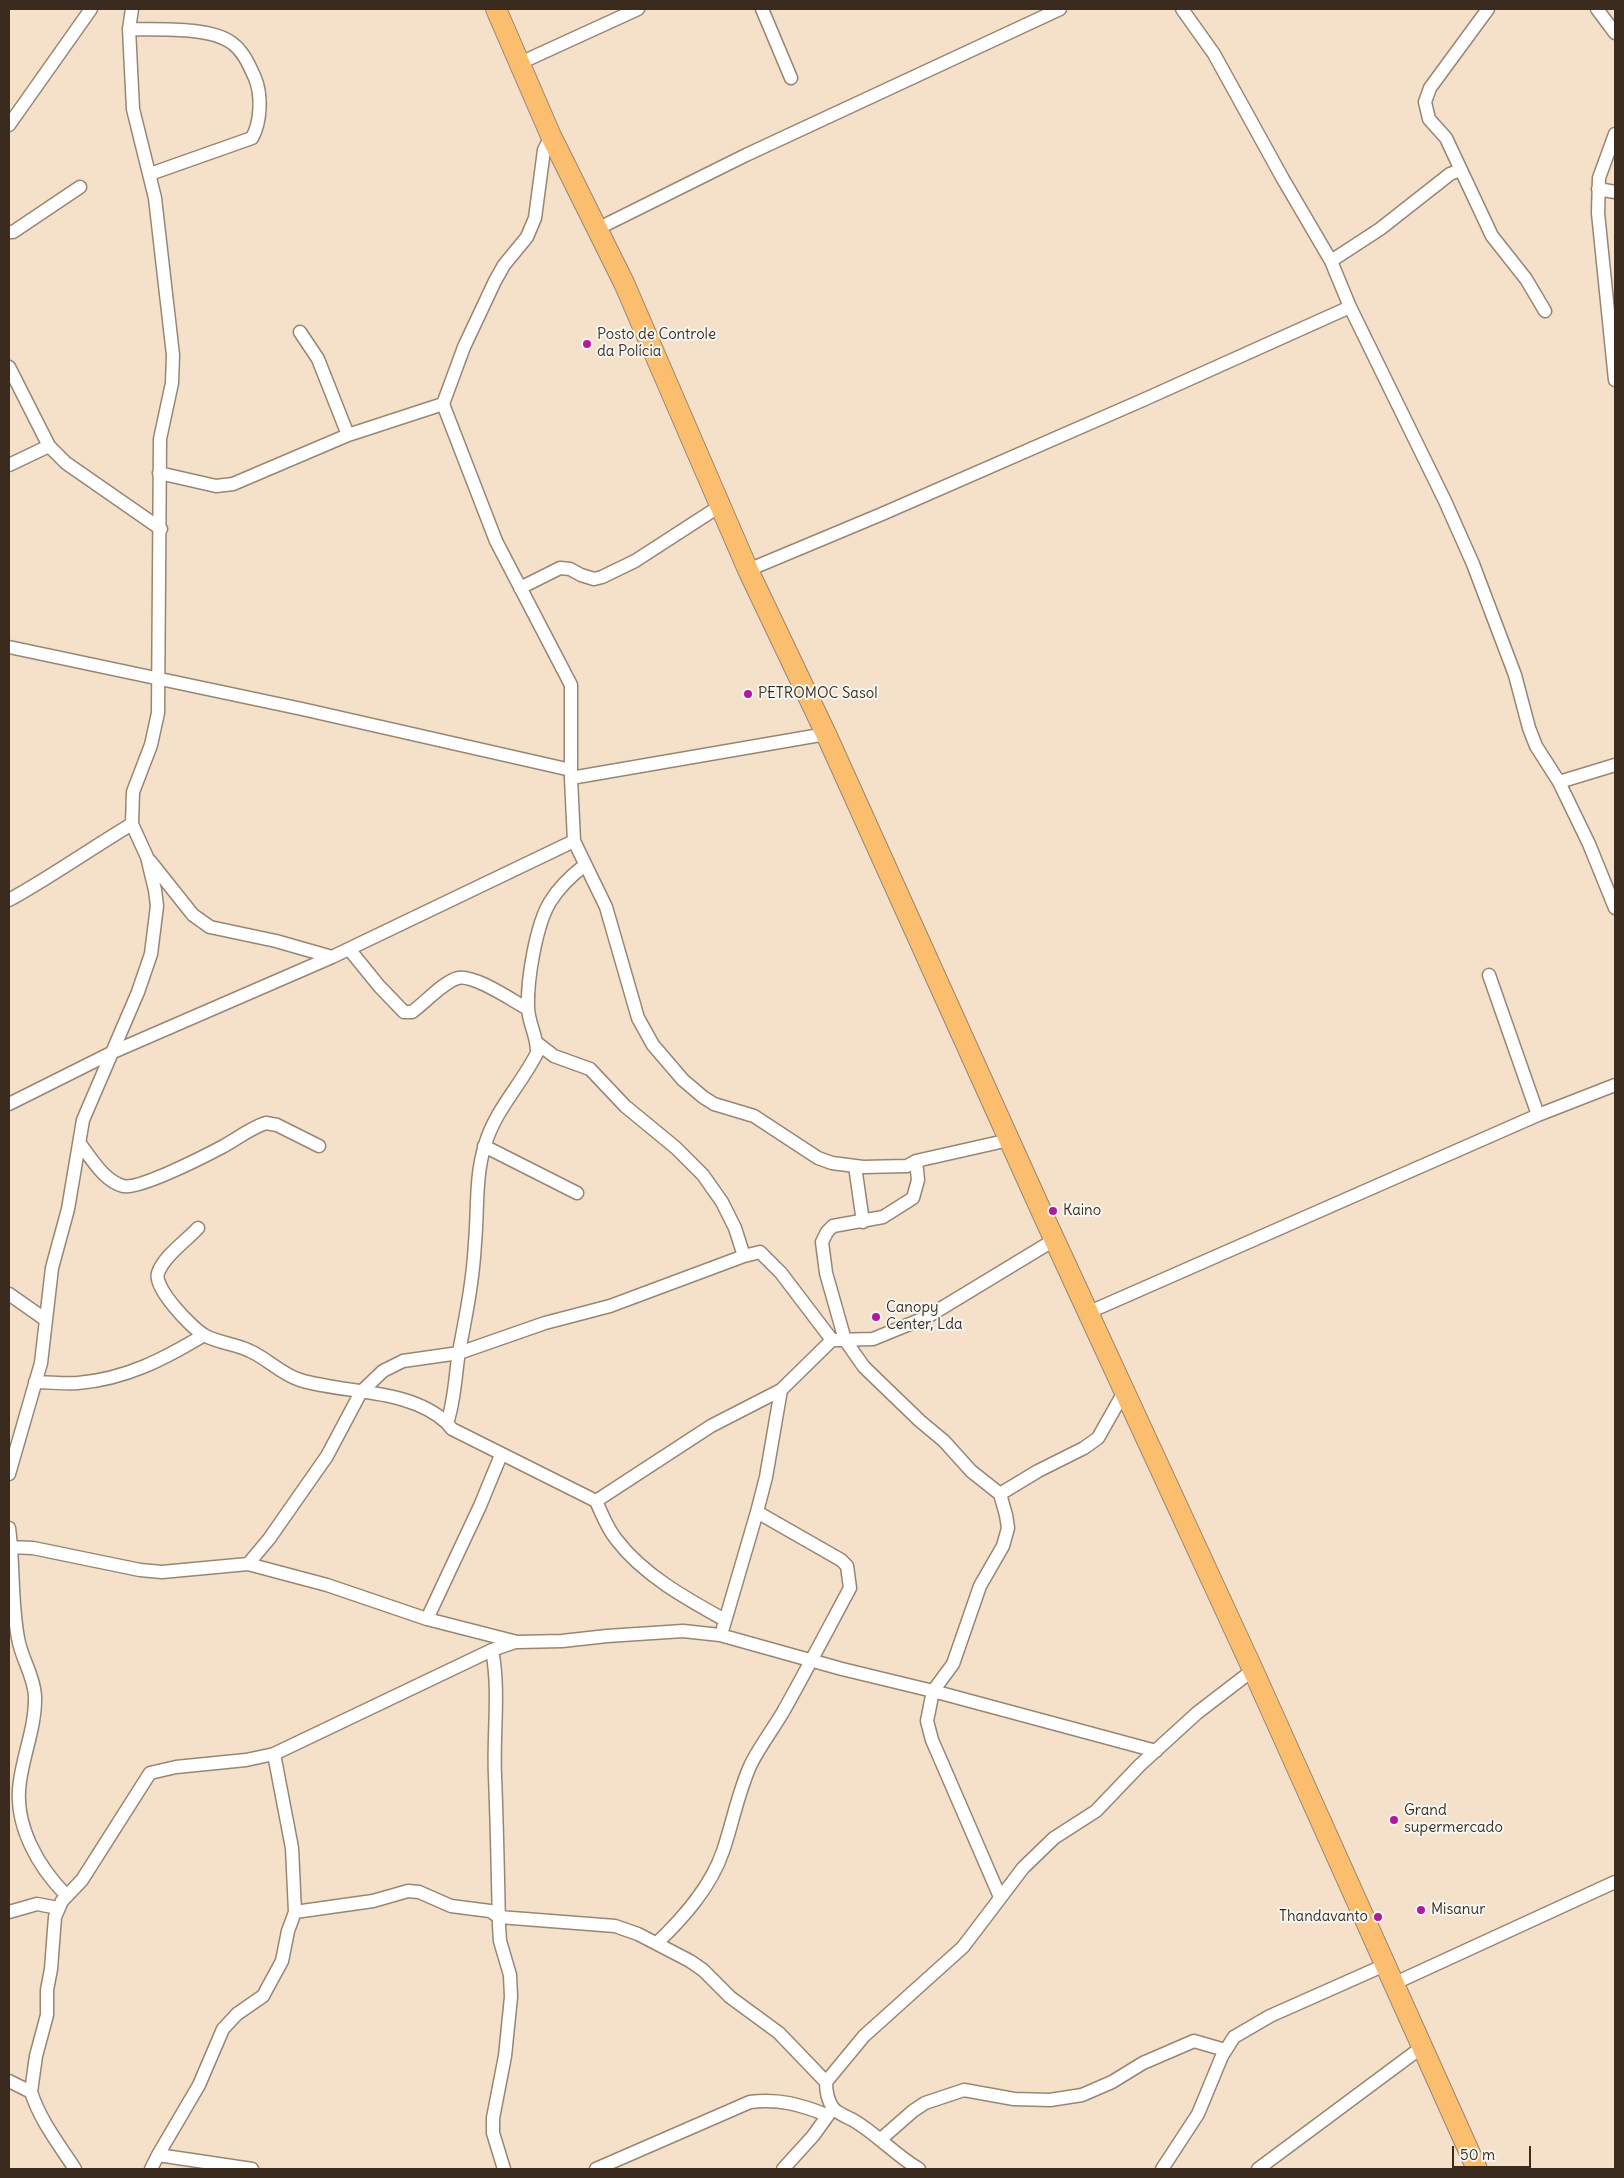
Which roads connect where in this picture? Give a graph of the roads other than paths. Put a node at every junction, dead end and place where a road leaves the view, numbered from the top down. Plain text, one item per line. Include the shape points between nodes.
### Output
1 (91, 9) edge
2 (132, 9) edge
3 (496, 9) edge
4 (638, 9) edge
5 (762, 9) edge
6 (1060, 9) edge
7 (1182, 9) edge
8 (1488, 9) edge
9 (1597, 9) edge
10 (129, 29) junction
11 (1615, 33) edge
12 (520, 63) junction
13 (791, 78) dead end
14 (9, 125) edge
15 (1615, 134) edge
16 (551, 136) junction
17 (1460, 170) junction
18 (150, 174) junction
19 (80, 188) dead end
20 (1598, 189) junction
21 (1615, 192) edge
22 (597, 229) junction
23 (9, 232) edge
24 (1331, 262) junction
25 (1350, 307) junction
26 (1545, 311) dead end
27 (300, 332) dead end
28 (9, 368) edge
29 (1615, 380) edge
30 (443, 404) junction
31 (348, 435) junction
32 (49, 446) junction
33 (9, 465) edge
34 (159, 474) junction
35 (720, 506) junction
36 (161, 529) junction
37 (748, 570) junction
38 (520, 588) junction
39 (9, 647) edge
40 (160, 679) junction
41 (826, 734) junction
42 (1615, 765) edge
43 (571, 774) junction
44 (1559, 782) junction
45 (132, 824) junction
46 (574, 841) junction
47 (147, 857) junction
48 (585, 865) junction
49 (9, 900) edge
50 (1615, 908) edge
51 (349, 949) junction
52 (332, 957) junction
53 (1489, 975) dead end
54 (528, 1009) junction
55 (537, 1043) junction
56 (113, 1052) junction
57 (1615, 1084) edge
58 (9, 1104) edge
59 (1538, 1115) junction
60 (1009, 1140) junction
61 (80, 1144) junction
62 (319, 1146) dead end
63 (484, 1146) junction
64 (916, 1161) junction
65 (855, 1166) junction
66 (577, 1193) dead end
67 (863, 1222) junction
68 (198, 1228) dead end
69 (1054, 1240) junction
70 (744, 1256) junction
71 (9, 1294) edge
72 (1087, 1313) junction
73 (46, 1320) junction
74 (204, 1335) junction
75 (832, 1340) junction
76 (845, 1340) junction
77 (459, 1354) junction
78 (35, 1382) junction
79 (781, 1390) junction
80 (361, 1392) junction
81 (1124, 1392) junction
82 (447, 1423) junction
83 (501, 1455) junction
84 (9, 1474) edge
85 (1000, 1494) junction
86 (596, 1501) junction
87 (757, 1512) junction
88 (9, 1528) edge
89 (10, 1546) edge
90 (248, 1564) junction
91 (10, 1596) edge
92 (427, 1619) junction
93 (725, 1620) junction
94 (720, 1635) junction
95 (517, 1642) junction
96 (492, 1650) junction
97 (811, 1660) junction
98 (1253, 1670) junction
99 (933, 1691) junction
100 (1156, 1751) junction
101 (274, 1754) junction
102 (1615, 1882) edge
103 (67, 1896) junction
104 (1000, 1898) junction
105 (58, 1908) junction
106 (9, 1912) edge
107 (295, 1912) junction
108 (499, 1917) junction
109 (657, 1943) junction
110 (1385, 1965) junction
111 (1393, 1984) junction
112 (1422, 2047) junction
113 (1225, 2050) junction
114 (9, 2081) edge
115 (826, 2082) junction
116 (31, 2092) junction
117 (830, 2112) junction
118 (881, 2139) junction
119 (158, 2155) junction
120 (75, 2169) edge
121 (151, 2169) edge
122 (252, 2169) edge
123 (504, 2169) edge
124 (596, 2169) edge
125 (783, 2169) edge
126 (919, 2169) edge
127 (1162, 2169) edge
128 (1258, 2169) edge
129 (1477, 2169) edge

1 - 14 street
2 - 10 street
3 - 12 main road
4 - 12 street
5 - 13 street
6 - 22 street via 746,154
7 - 24 street via 1214,54
8 - 17 street via 1444,67 1425,102 1429,119 1446,138
9 - 11 street
10 - 18 street via 133,109
10 - 18 street via 198,32 221,37 248,61 258,85 260,99 256,132 252,138
12 - 16 main road
15 - 20 street
16 - 22 main road
16 - 30 street via 544,150 535,218 527,237 495,281 464,346
17 - 24 street via 1450,174 1380,229
17 - 26 street via 1492,236 1526,279
18 - 34 street via 173,355 172,383 160,439
19 - 23 street
20 - 21 street
20 - 29 street
22 - 35 main road via 661,366
24 - 25 street
25 - 37 street
25 - 44 street via 1473,564 1515,675 1536,746
27 - 31 street via 318,359
28 - 32 street
30 - 31 street
30 - 38 street via 496,541
31 - 34 street via 233,484 216,486
32 - 33 street
32 - 36 street via 66,463
34 - 36 street
35 - 37 main road
35 - 38 street via 635,561 602,577 594,579 560,568
36 - 40 street
37 - 41 main road
38 - 43 street via 571,685
39 - 40 street
40 - 43 street
40 - 45 street via 158,713 151,745 133,792
41 - 43 street
41 - 60 main road
42 - 44 street
43 - 46 street
44 - 50 street
45 - 47 street
45 - 49 street
46 - 48 street
46 - 51 street
47 - 52 street via 193,915 205,924
47 - 56 street via 157,906 152,954
48 - 54 street via 570,876 543,915 532,960
48 - 65 street via 606,908 638,1018 653,1045 683,1080 708,1100 754,1116 818,1158
51 - 52 street
51 - 54 street via 404,1012 412,1012 460,977 472,978
52 - 56 street
53 - 59 street
54 - 55 street
55 - 63 street via 537,1053 493,1122
55 - 70 street via 554,1056 590,1070 630,1111 676,1148 703,1175 722,1202
56 - 58 street
56 - 61 street via 84,1120
57 - 59 street
59 - 72 street
60 - 64 street
60 - 69 main road
61 - 62 street via 105,1175 125,1187 142,1184 176,1170 266,1123 277,1125
61 - 73 street via 68,1209 52,1268
63 - 66 street
63 - 77 street via 470,1300
64 - 65 street via 906,1166
64 - 67 street via 918,1180 913,1198 883,1217
65 - 67 street
67 - 76 street via 833,1226 822,1242 826,1273
68 - 74 street via 161,1266 157,1275 159,1287 192,1326
69 - 72 main road
69 - 76 street via 927,1317 873,1339
70 - 75 street via 760,1252 781,1273
70 - 77 street via 610,1306 545,1323
71 - 73 street
72 - 81 main road
73 - 78 street via 41,1363
74 - 78 street via 162,1360 115,1377 78,1383
74 - 80 street via 250,1351 299,1379
75 - 76 street
75 - 79 street
76 - 85 street via 864,1366 944,1441 971,1471
77 - 80 street via 403,1361 383,1371
77 - 82 street via 452,1409
78 - 84 street
79 - 86 street via 711,1426
79 - 87 street
80 - 82 street via 407,1400 428,1409
80 - 90 street via 327,1456
81 - 85 street via 1098,1438
81 - 98 main road
82 - 83 street via 452,1429
83 - 86 street
83 - 92 street
85 - 99 street via 1006,1515 1003,1546 980,1586 953,1664
86 - 93 street via 607,1525 628,1554 654,1576
87 - 93 street
87 - 97 street via 847,1566 850,1588
88 - 89 street
89 - 90 street via 162,1572
89 - 91 street
90 - 92 street via 327,1585
91 - 103 street via 22,1658 34,1683 35,1698 35,1717 18,1798 22,1823 30,1845 50,1880
92 - 95 street
93 - 94 street
94 - 95 street via 683,1631
94 - 97 street
95 - 96 street
96 - 101 street
96 - 108 street via 496,1691
97 - 99 street
97 - 109 street via 744,1780 716,1870 681,1918
98 - 100 street via 1197,1713
98 - 110 main road
99 - 100 street
99 - 104 street via 928,1730
100 - 104 street via 1096,1811 1054,1838 1023,1868
101 - 103 street via 150,1773 82,1880
101 - 107 street via 292,1848
102 - 111 street
103 - 105 street
104 - 115 street via 963,1947 864,2036
105 - 106 street via 37,1904
105 - 116 street via 47,1990 47,2015
107 - 108 street via 347,1906 414,1891 451,1906 490,1911
107 - 119 street via 282,1961 270,1986 263,1996 237,2014 223,2029 199,2085
108 - 109 street via 615,1926
108 - 123 street via 500,1941 510,1975 511,1998 505,2056 493,2118 493,2133
109 - 115 street via 703,1970 730,1997 779,2033
110 - 111 main road
110 - 113 street via 1251,2026 1234,2038
111 - 112 main road
112 - 128 street
112 - 129 main road
113 - 118 street via 1194,2041 1082,2095 1050,2100 1014,2099 964,2090 924,2103
113 - 127 street via 1198,2114
114 - 116 street
115 - 117 street
116 - 120 street via 38,2113
117 - 118 street
117 - 124 street via 783,2101 750,2102
117 - 125 street
118 - 126 street via 906,2162
119 - 121 street
119 - 122 street

